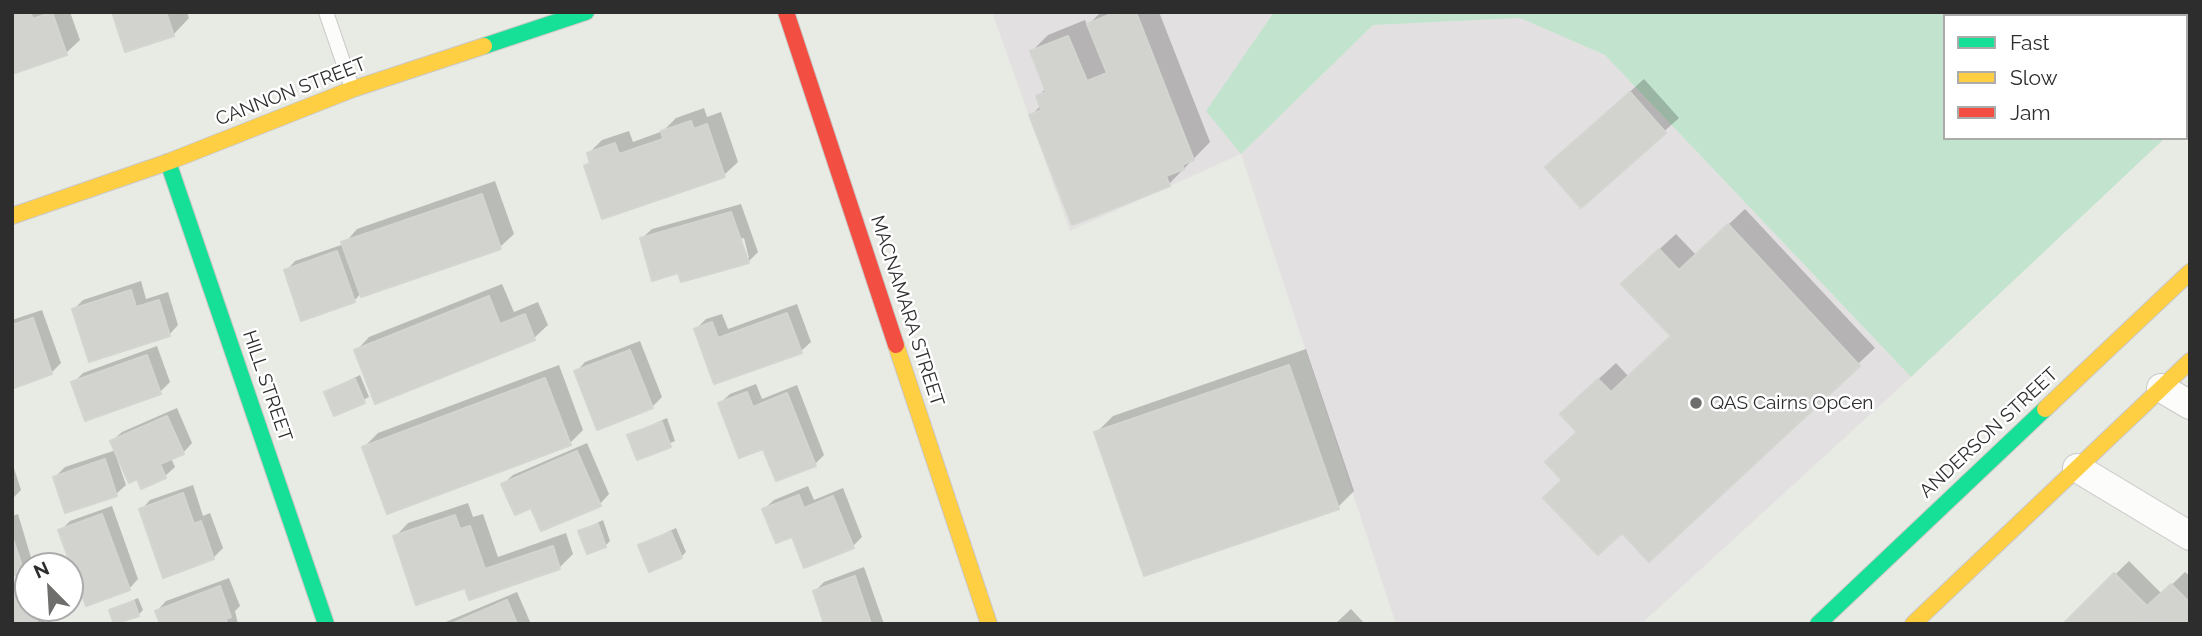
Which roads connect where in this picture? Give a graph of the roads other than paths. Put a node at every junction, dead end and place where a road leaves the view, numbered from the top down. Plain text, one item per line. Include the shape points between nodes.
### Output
1 (326, 12) edge
2 (586, 12) edge
3 (786, 12) edge
4 (353, 89) junction
5 (169, 162) junction
6 (12, 216) edge
7 (2190, 272) edge
8 (2190, 361) edge
9 (2161, 388) junction
10 (2190, 405) edge
11 (2077, 468) junction
12 (2190, 536) edge
13 (326, 624) edge
14 (989, 624) edge
15 (1818, 624) edge
16 (1913, 624) edge

1 - 4 lane
2 - 4 street, CANNON STREET
3 - 14 street, MACNAMARA STREET
4 - 5 street, CANNON STREET
5 - 6 street, CANNON STREET
5 - 13 street, HILL STREET
7 - 15 street, ANDERSON STREET
8 - 9 street
9 - 10 street
9 - 11 street
11 - 12 street
11 - 16 street

